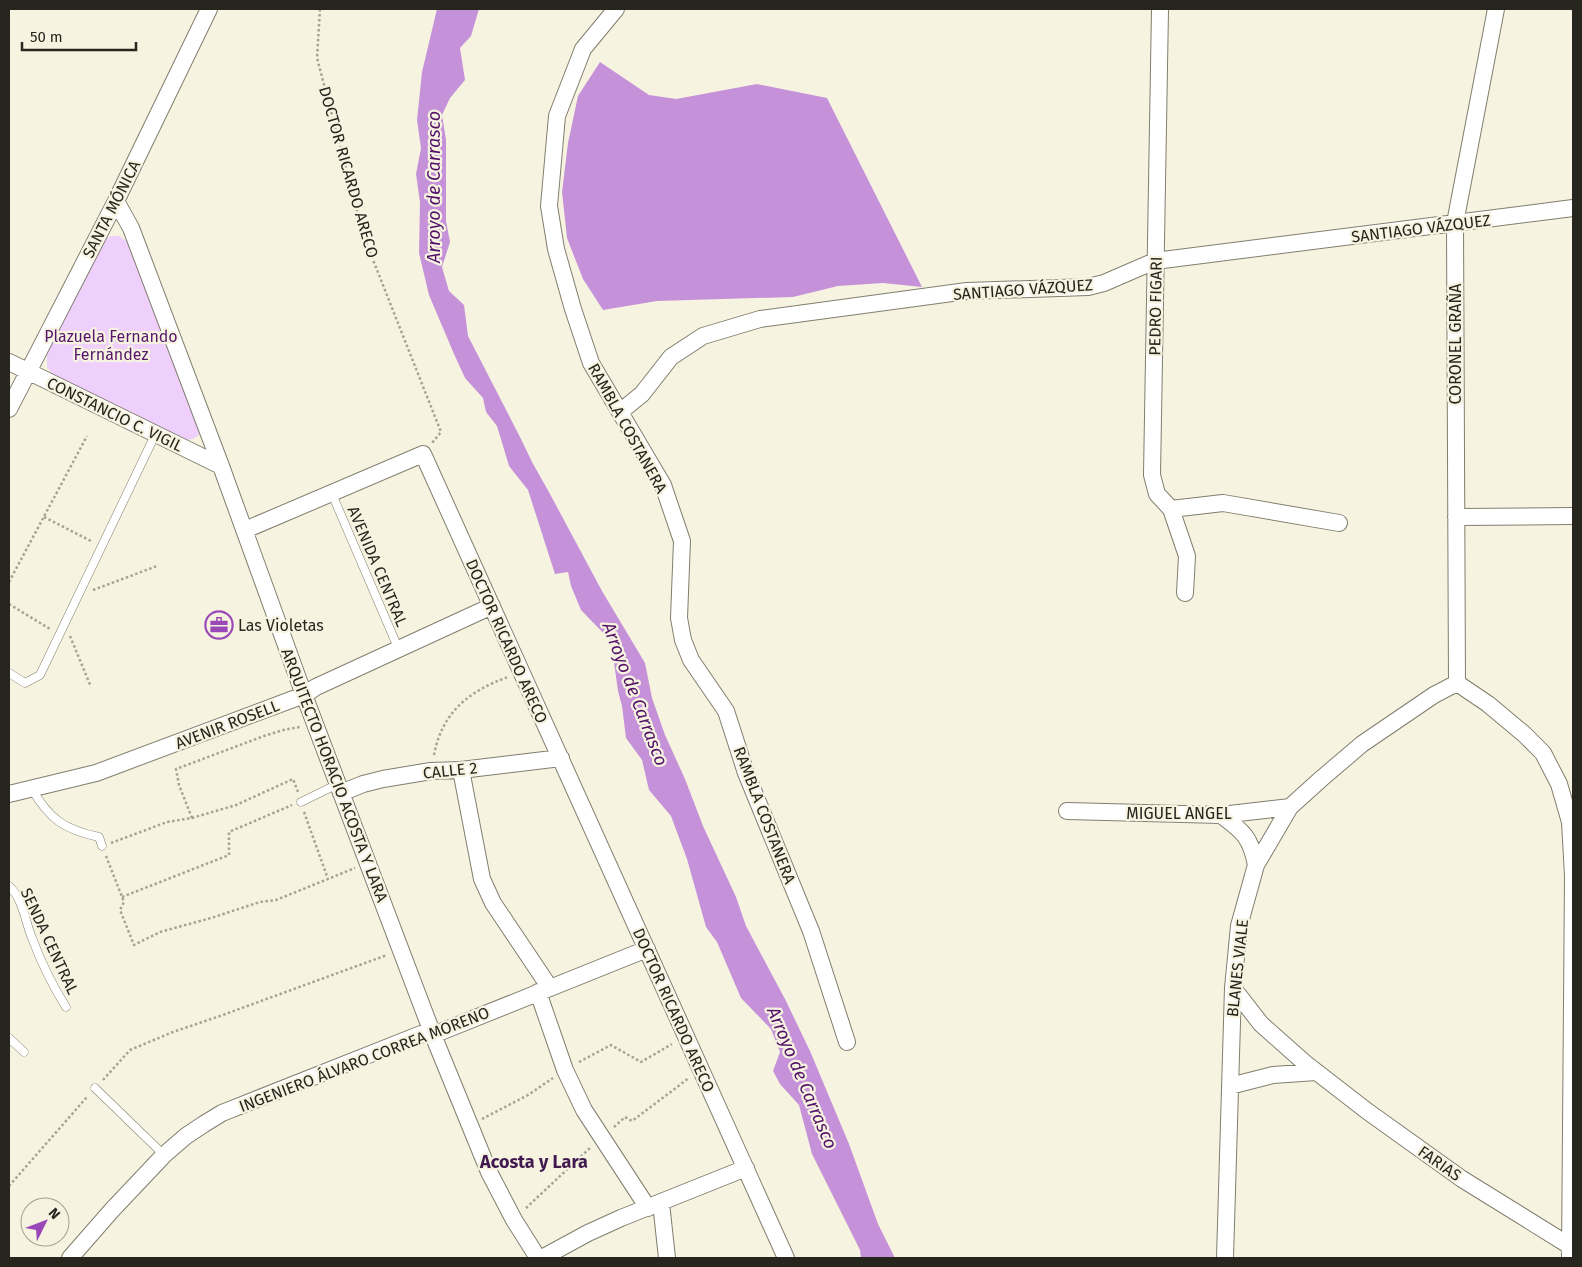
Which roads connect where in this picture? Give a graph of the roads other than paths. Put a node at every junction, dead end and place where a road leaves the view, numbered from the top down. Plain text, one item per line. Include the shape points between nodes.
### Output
1 (209, 9) edge
2 (616, 9) edge
3 (1160, 9) edge
4 (1496, 9) edge
5 (116, 201) junction
6 (1573, 208) edge
7 (1455, 223) junction
8 (1156, 261) junction
9 (9, 362) edge
10 (27, 371) junction
11 (9, 408) edge
12 (620, 412) junction
13 (156, 434) junction
14 (221, 466) junction
15 (332, 494) junction
16 (1171, 509) junction
17 (1573, 516) edge
18 (1456, 517) junction
19 (1339, 523) dead end
20 (245, 530) junction
21 (1185, 593) dead end
22 (492, 606) junction
23 (398, 650) junction
24 (9, 673) edge
25 (1457, 683) junction
26 (304, 695) junction
27 (561, 758) junction
28 (461, 770) junction
29 (340, 788) junction
30 (32, 789) junction
31 (9, 794) edge
32 (301, 802) road end
33 (1290, 807) junction
34 (1067, 811) dead end
35 (1221, 815) junction
36 (102, 846) road end
37 (1256, 866) junction
38 (9, 886) edge
39 (647, 949) junction
40 (1233, 988) junction
41 (544, 990) junction
42 (66, 1007) dead end
43 (433, 1035) junction
44 (9, 1038) edge
45 (847, 1042) dead end
46 (24, 1052) dead end
47 (1316, 1072) junction
48 (1230, 1086) junction
49 (95, 1088) road end
50 (164, 1155) junction
51 (746, 1168) junction
52 (654, 1206) junction
53 (1570, 1252) edge
54 (70, 1258) edge
55 (538, 1258) edge
56 (542, 1258) edge
57 (667, 1258) edge
58 (786, 1258) edge
59 (1226, 1258) edge

1 - 5 street, SANTA MÓNICA
2 - 12 street, RAMBLA COSTANERA via 583,49 557,116 550,206 556,249 591,363
3 - 8 street, PEDRO FIGARI
4 - 7 street, CORONEL GRAÑA
5 - 10 street, SANTA MÓNICA
5 - 14 street, ARQUITECTO HORACIO ACOSTA Y LARA via 131,228
6 - 7 street, SANTIAGO VÁZQUEZ
7 - 8 street, SANTIAGO VÁZQUEZ
7 - 18 street, CORONEL GRAÑA
8 - 12 street, SANTIAGO VÁZQUEZ via 1088,287 967,291 760,320 704,336 672,357 642,394
8 - 16 street, PEDRO FIGARI via 1152,475 1156,494
9 - 10 street, CONSTANCIO C. VIGIL
10 - 11 street, SANTA MÓNICA
10 - 13 street, CONSTANCIO C. VIGIL
12 - 45 street, RAMBLA COSTANERA via 663,485 682,541 679,618 683,640 691,660 726,711 746,773 811,931
13 - 14 street, CONSTANCIO C. VIGIL
13 - 24 lane via 40,676 25,683
14 - 20 street, ARQUITECTO HORACIO ACOSTA Y LARA
15 - 20 street
15 - 22 street, DOCTOR RICARDO ARECO via 423,454
15 - 23 lane, AVENIDA CENTRAL
16 - 19 street via 1223,503
16 - 21 street, PEDRO FIGARI via 1187,556
17 - 18 street
18 - 25 street, CORONEL GRAÑA
20 - 26 street, ARQUITECTO HORACIO ACOSTA Y LARA
22 - 23 street, AVENIR ROSELL
22 - 27 street, DOCTOR RICARDO ARECO
23 - 26 street, AVENIR ROSELL
25 - 33 street, BLANES VIALE via 1362,744
25 - 53 street via 1495,710 1543,753 1559,784 1570,822 1573,876
26 - 29 street, ARQUITECTO HORACIO ACOSTA Y LARA
26 - 30 street, AVENIR ROSELL via 96,773
27 - 28 street, CALLE 2
27 - 39 street, DOCTOR RICARDO ARECO
28 - 29 street, CALLE 2 via 431,771
28 - 41 street via 482,879
29 - 32 lane
29 - 43 street, ARQUITECTO HORACIO ACOSTA Y LARA
30 - 31 street, AVENIR ROSELL
30 - 36 lane via 42,807 62,824 78,833 99,837
33 - 35 street, MIGUEL ANGEL
33 - 37 street, BLANES VIALE
34 - 35 street, MIGUEL ANGEL
35 - 37 street via 1246,836 1253,848
37 - 40 street, BLANES VIALE via 1239,926
38 - 42 lane, SENDA CENTRAL via 16,893 50,982
39 - 41 street, INGENIERO ÁLVARO CORREA MORENO
39 - 51 street, DOCTOR RICARDO ARECO
40 - 47 street, FARIAS via 1261,1024
40 - 48 street, BLANES VIALE
41 - 43 street, INGENIERO ÁLVARO CORREA MORENO
41 - 52 street via 565,1070 584,1110
43 - 50 street, INGENIERO ÁLVARO CORREA MORENO via 421,1034 222,1113
43 - 55 street, ARQUITECTO HORACIO ACOSTA Y LARA via 490,1172
44 - 46 lane
47 - 48 street via 1273,1075
47 - 53 street, FARIAS via 1462,1179
48 - 59 street, BLANES VIALE
49 - 50 lane
50 - 54 street, INGENIERO ÁLVARO CORREA MORENO
51 - 52 street
51 - 58 street, DOCTOR RICARDO ARECO
52 - 56 street
52 - 57 street

